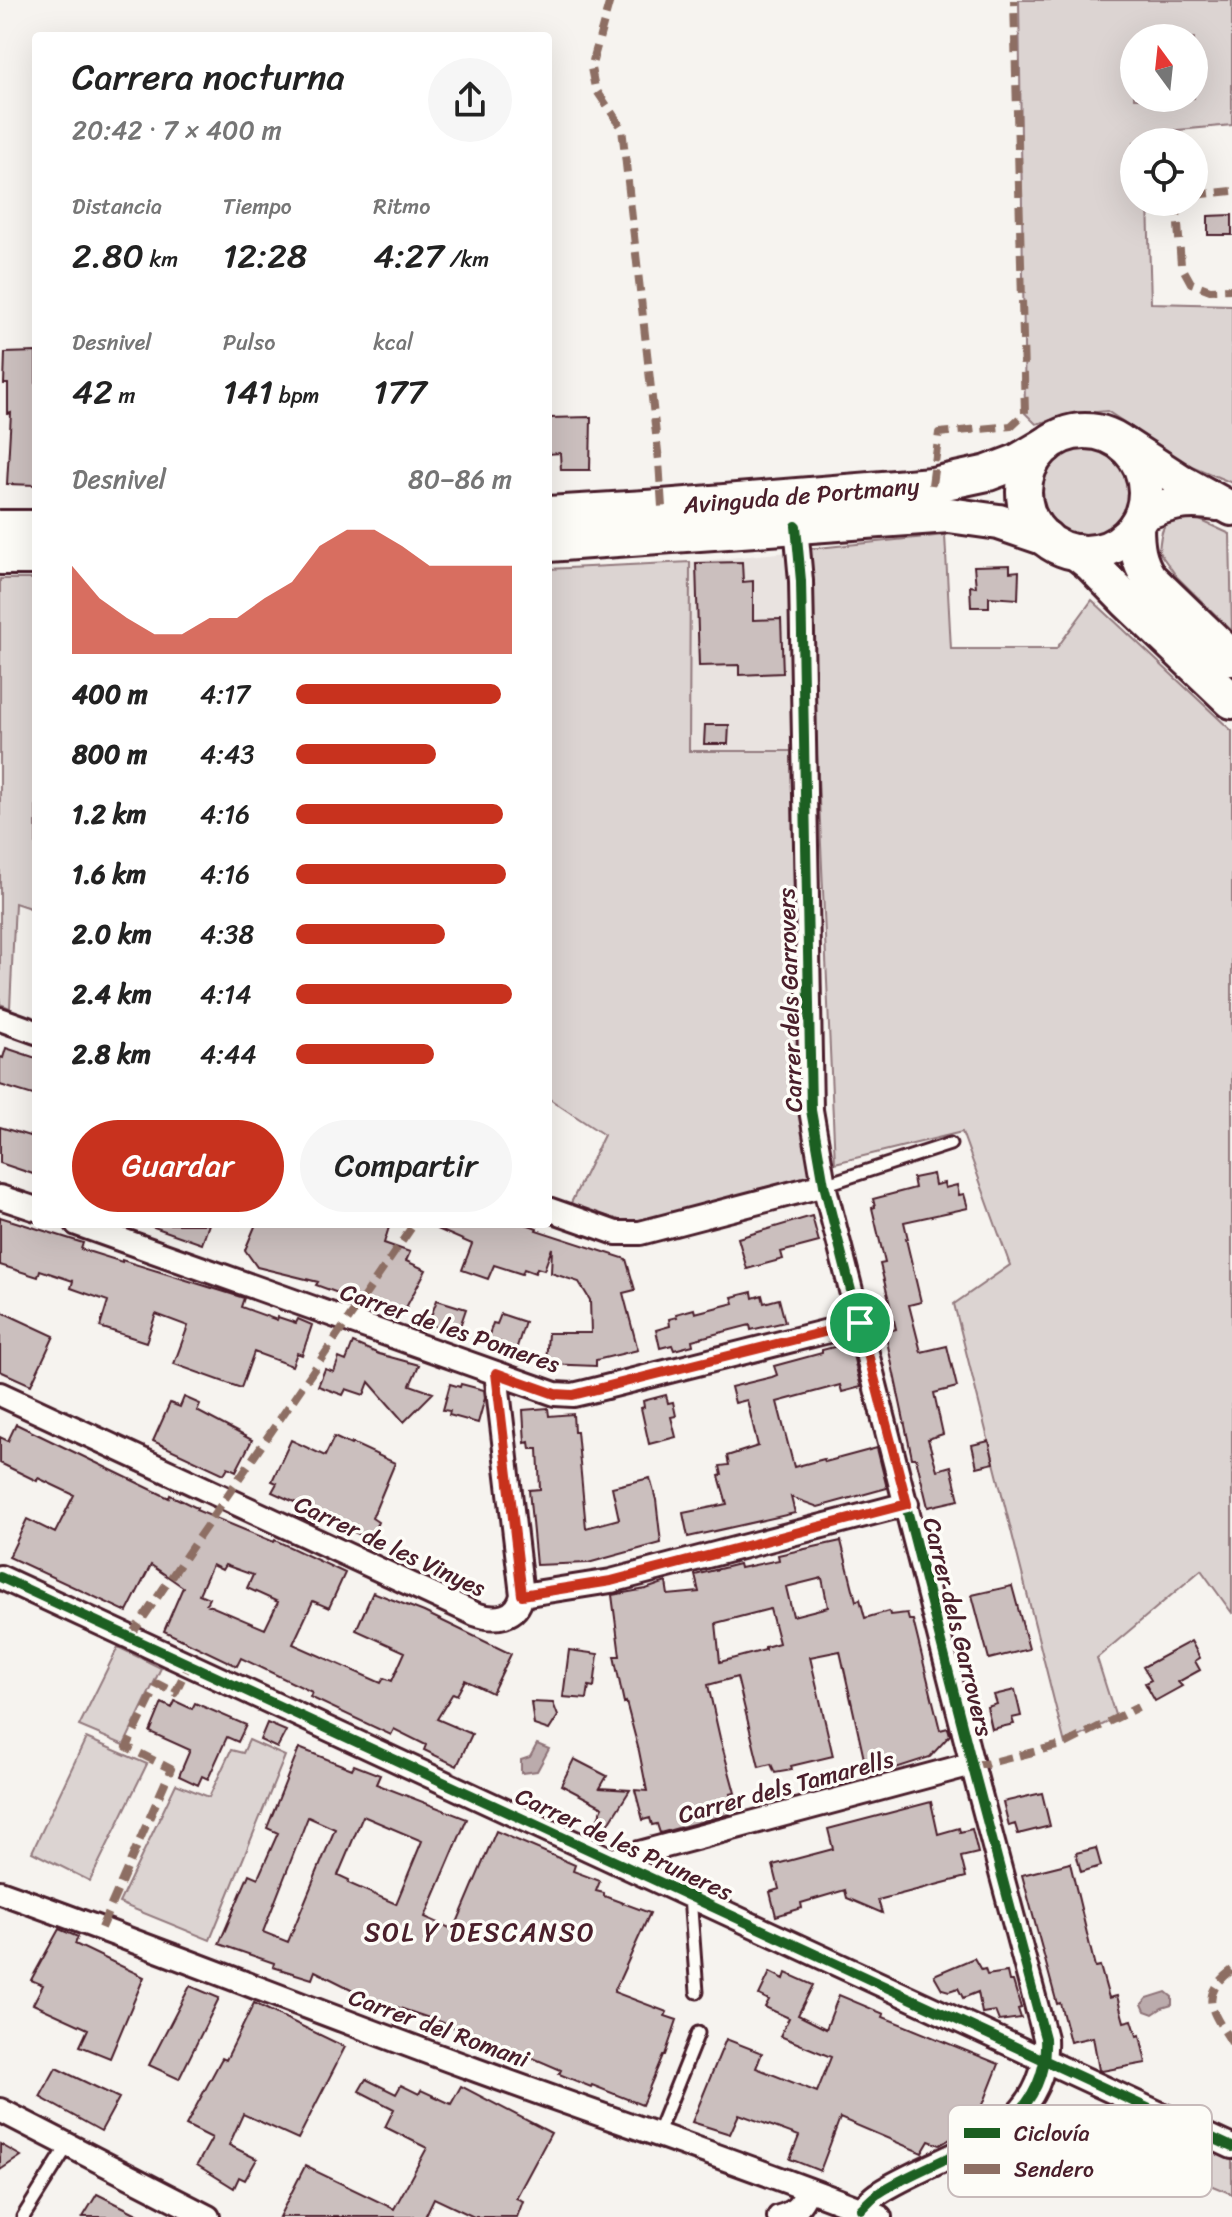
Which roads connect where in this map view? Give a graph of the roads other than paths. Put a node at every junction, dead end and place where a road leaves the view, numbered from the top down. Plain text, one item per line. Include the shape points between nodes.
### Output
1 (1123, 443) junction
2 (1046, 445) junction
3 (1226, 507) edge
4 (552, 514) edge
5 (1139, 520) junction
6 (796, 526) junction
7 (0, 528) edge
8 (32, 528) edge
9 (552, 544) edge
10 (1061, 545) junction
11 (0, 557) edge
12 (32, 557) edge
13 (1232, 658) edge
14 (1232, 701) edge
15 (0, 1019) edge
16 (32, 1031) edge
17 (950, 1144) dead end
18 (824, 1185) junction
19 (0, 1197) edge
20 (32, 1208) edge
21 (552, 1210) edge
22 (88, 1228) edge
23 (860, 1323) junction
24 (496, 1373) junction
25 (0, 1394) edge
26 (907, 1504) junction
27 (0, 1577) edge
28 (522, 1595) junction
29 (972, 1764) junction
30 (613, 1860) junction
31 (0, 1892) edge
32 (690, 1896) junction
33 (697, 1992) dead end
34 (698, 2033) dead end
35 (1046, 2061) junction
36 (1026, 2105) edge
37 (1141, 2105) edge
38 (0, 2110) edge
39 (657, 2135) junction
40 (1212, 2138) edge
41 (68, 2145) junction
42 (1232, 2147) edge
43 (948, 2158) edge
44 (808, 2190) junction
45 (870, 2213) edge
46 (23, 2217) edge
47 (208, 2217) edge
48 (779, 2217) edge

1 - 2 main road via 1098,432 1079,431
1 - 3 main road
1 - 5 main road via 1143,472 1146,498
2 - 4 main road, Avinguda de Portmany via 1017,462 944,484
2 - 10 main road via 1029,468 1024,496 1028,514
3 - 5 main road via 1173,503
5 - 10 main road via 1110,548
5 - 13 main road via 1138,555 1149,578
6 - 9 main road, Avinguda de Portmany
6 - 10 main road, Avinguda de Portmany via 949,515 999,522
6 - 18 street, Carrer dels Garrovers via 811,1110
7 - 8 main road
10 - 14 main road via 1091,564
11 - 12 main road
15 - 16 street
17 - 18 lane
18 - 21 street via 640,1233 616,1233
18 - 23 street, Carrer dels Garrovers
19 - 20 street
22 - 24 street, Carrer de les Pomeres
23 - 24 street, Carrer de les Pomeres via 573,1395
23 - 26 street, Carrer dels Garrovers
24 - 28 street
25 - 28 street, Carrer de les Vinyes via 475,1614 501,1618 514,1612
26 - 28 street, Carrer de les Vinyes via 611,1581
26 - 29 street, Carrer dels Garrovers
27 - 30 street, Carrer de les Pruneres
29 - 30 street, Carrer dels Tamarells
29 - 35 street, Carrer dels Garrovers via 1045,2038
30 - 32 street, Carrer de les Pruneres
31 - 39 street, Carrer del Romani
32 - 33 lane
32 - 35 street, Carrer de les Pruneres
34 - 39 lane
35 - 36 street
35 - 37 street, Carrer de les Pruneres
38 - 41 street
39 - 44 street, Carrer del Romani
40 - 42 street, Carrer de les Pruneres
41 - 46 lane
41 - 47 street
43 - 45 street via 878,2193
44 - 45 street, Carrer del Romani
44 - 48 street via 792,2213

